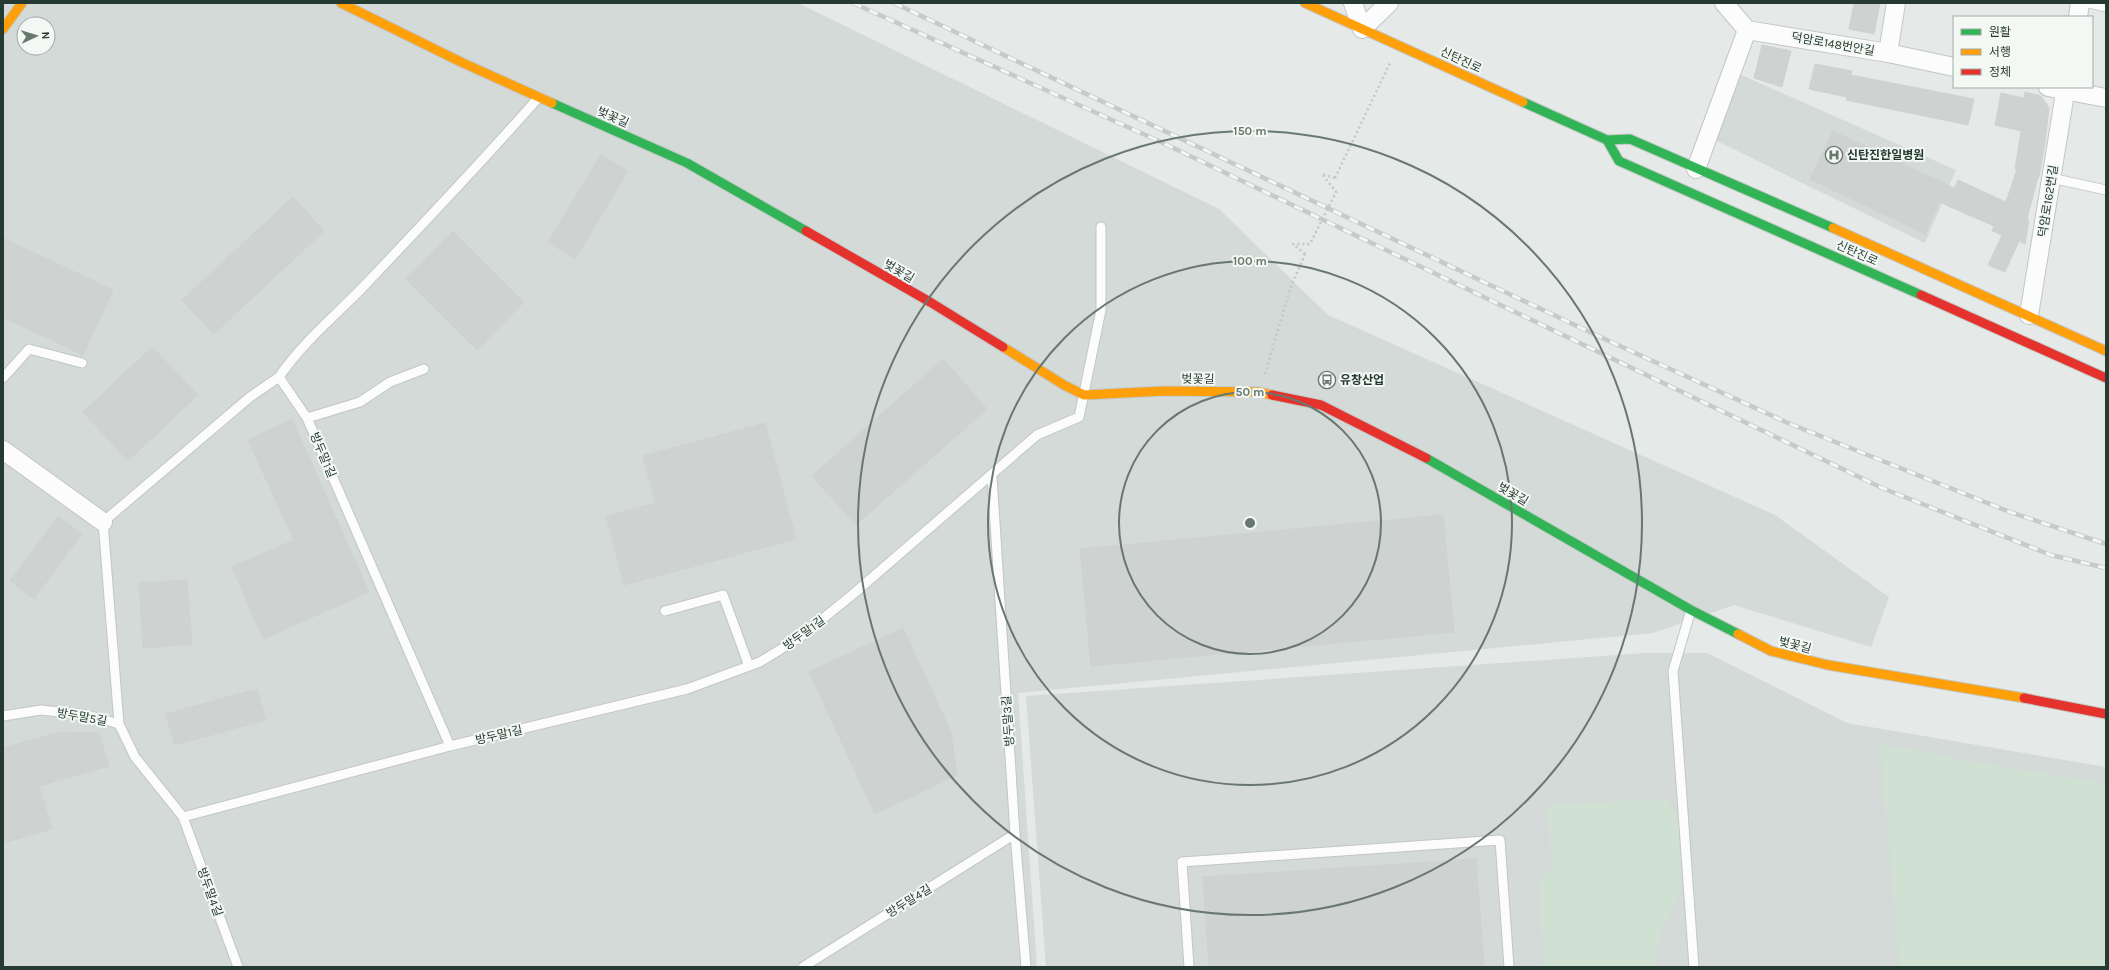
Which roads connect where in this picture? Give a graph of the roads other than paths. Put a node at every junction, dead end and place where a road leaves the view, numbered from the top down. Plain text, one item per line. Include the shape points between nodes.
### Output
1 (22, 3) edge
2 (341, 3) edge
3 (1305, 3) edge
4 (1353, 3) edge
5 (1389, 3) edge
6 (1724, 3) edge
7 (1896, 3) edge
8 (2080, 3) edge
9 (2089, 3) edge
10 (2106, 7) edge
11 (2078, 16) edge
12 (3, 29) edge
13 (1362, 29) junction
14 (1747, 30) junction
15 (1888, 53) junction
16 (1953, 67) edge
17 (2060, 88) edge
18 (539, 97) junction
19 (2106, 98) edge
20 (1607, 140) junction
21 (1696, 169) junction
22 (2051, 178) junction
23 (2106, 190) edge
24 (1101, 227) dead end
25 (2029, 315) junction
26 (2106, 351) edge
27 (82, 363) dead end
28 (424, 368) dead end
29 (279, 377) junction
30 (3, 378) edge
31 (2106, 378) edge
32 (1084, 395) junction
33 (307, 418) junction
34 (3, 450) edge
35 (992, 476) junction
36 (103, 522) junction
37 (1691, 610) junction
38 (665, 611) dead end
39 (749, 666) junction
40 (2106, 714) edge
41 (3, 716) edge
42 (120, 724) junction
43 (450, 746) junction
44 (183, 817) junction
45 (1015, 834) junction
46 (238, 967) edge
47 (802, 967) edge
48 (1026, 967) edge
49 (1189, 967) edge
50 (1509, 967) edge
51 (1694, 967) edge

1 - 12 street
2 - 18 street, 벚꽃길
3 - 13 street, 신탄진로
4 - 13 street
5 - 13 street
6 - 14 street
7 - 15 street
8 - 11 street
9 - 10 lane
13 - 20 street, 신탄진로
14 - 15 street, 덕암로148번안길
14 - 21 street
15 - 16 street, 덕암로148번안길
17 - 19 street
17 - 22 street, 덕암로162번길
18 - 29 lane via 335,317 294,355
18 - 32 street, 벚꽃길 via 687,164 930,302
20 - 21 street, 신탄진로 via 1630,139
20 - 31 street, 신탄진로 via 1619,161
21 - 25 street, 신탄진로
22 - 23 lane
22 - 25 street, 덕암로162번길
24 - 32 lane via 1101,310
25 - 26 street, 신탄진로
27 - 30 lane via 29,349
28 - 33 lane via 390,382 360,402
29 - 33 lane, 방두말1길
29 - 36 lane via 250,397
32 - 35 lane, 방두말1길 via 1080,417 1037,436
32 - 37 street, 벚꽃길 via 1164,391 1259,392 1321,405 1414,451
33 - 43 lane, 방두말1길
34 - 36 street
35 - 39 lane, 방두말1길 via 799,638
35 - 45 lane, 방두말3길
36 - 42 lane
37 - 40 street, 벚꽃길 via 1771,651 1828,665 1984,690
37 - 51 lane via 1673,671
38 - 39 lane via 723,595
39 - 43 lane, 방두말1길 via 687,689
41 - 42 lane, 방두말5길 via 41,710 87,715
42 - 44 lane, 방두말5길 via 135,756
43 - 44 lane, 방두말1길
44 - 46 lane, 방두말4길
45 - 47 lane, 방두말4길
45 - 48 lane, 방두말3길
49 - 50 lane via 1182,862 1500,840

